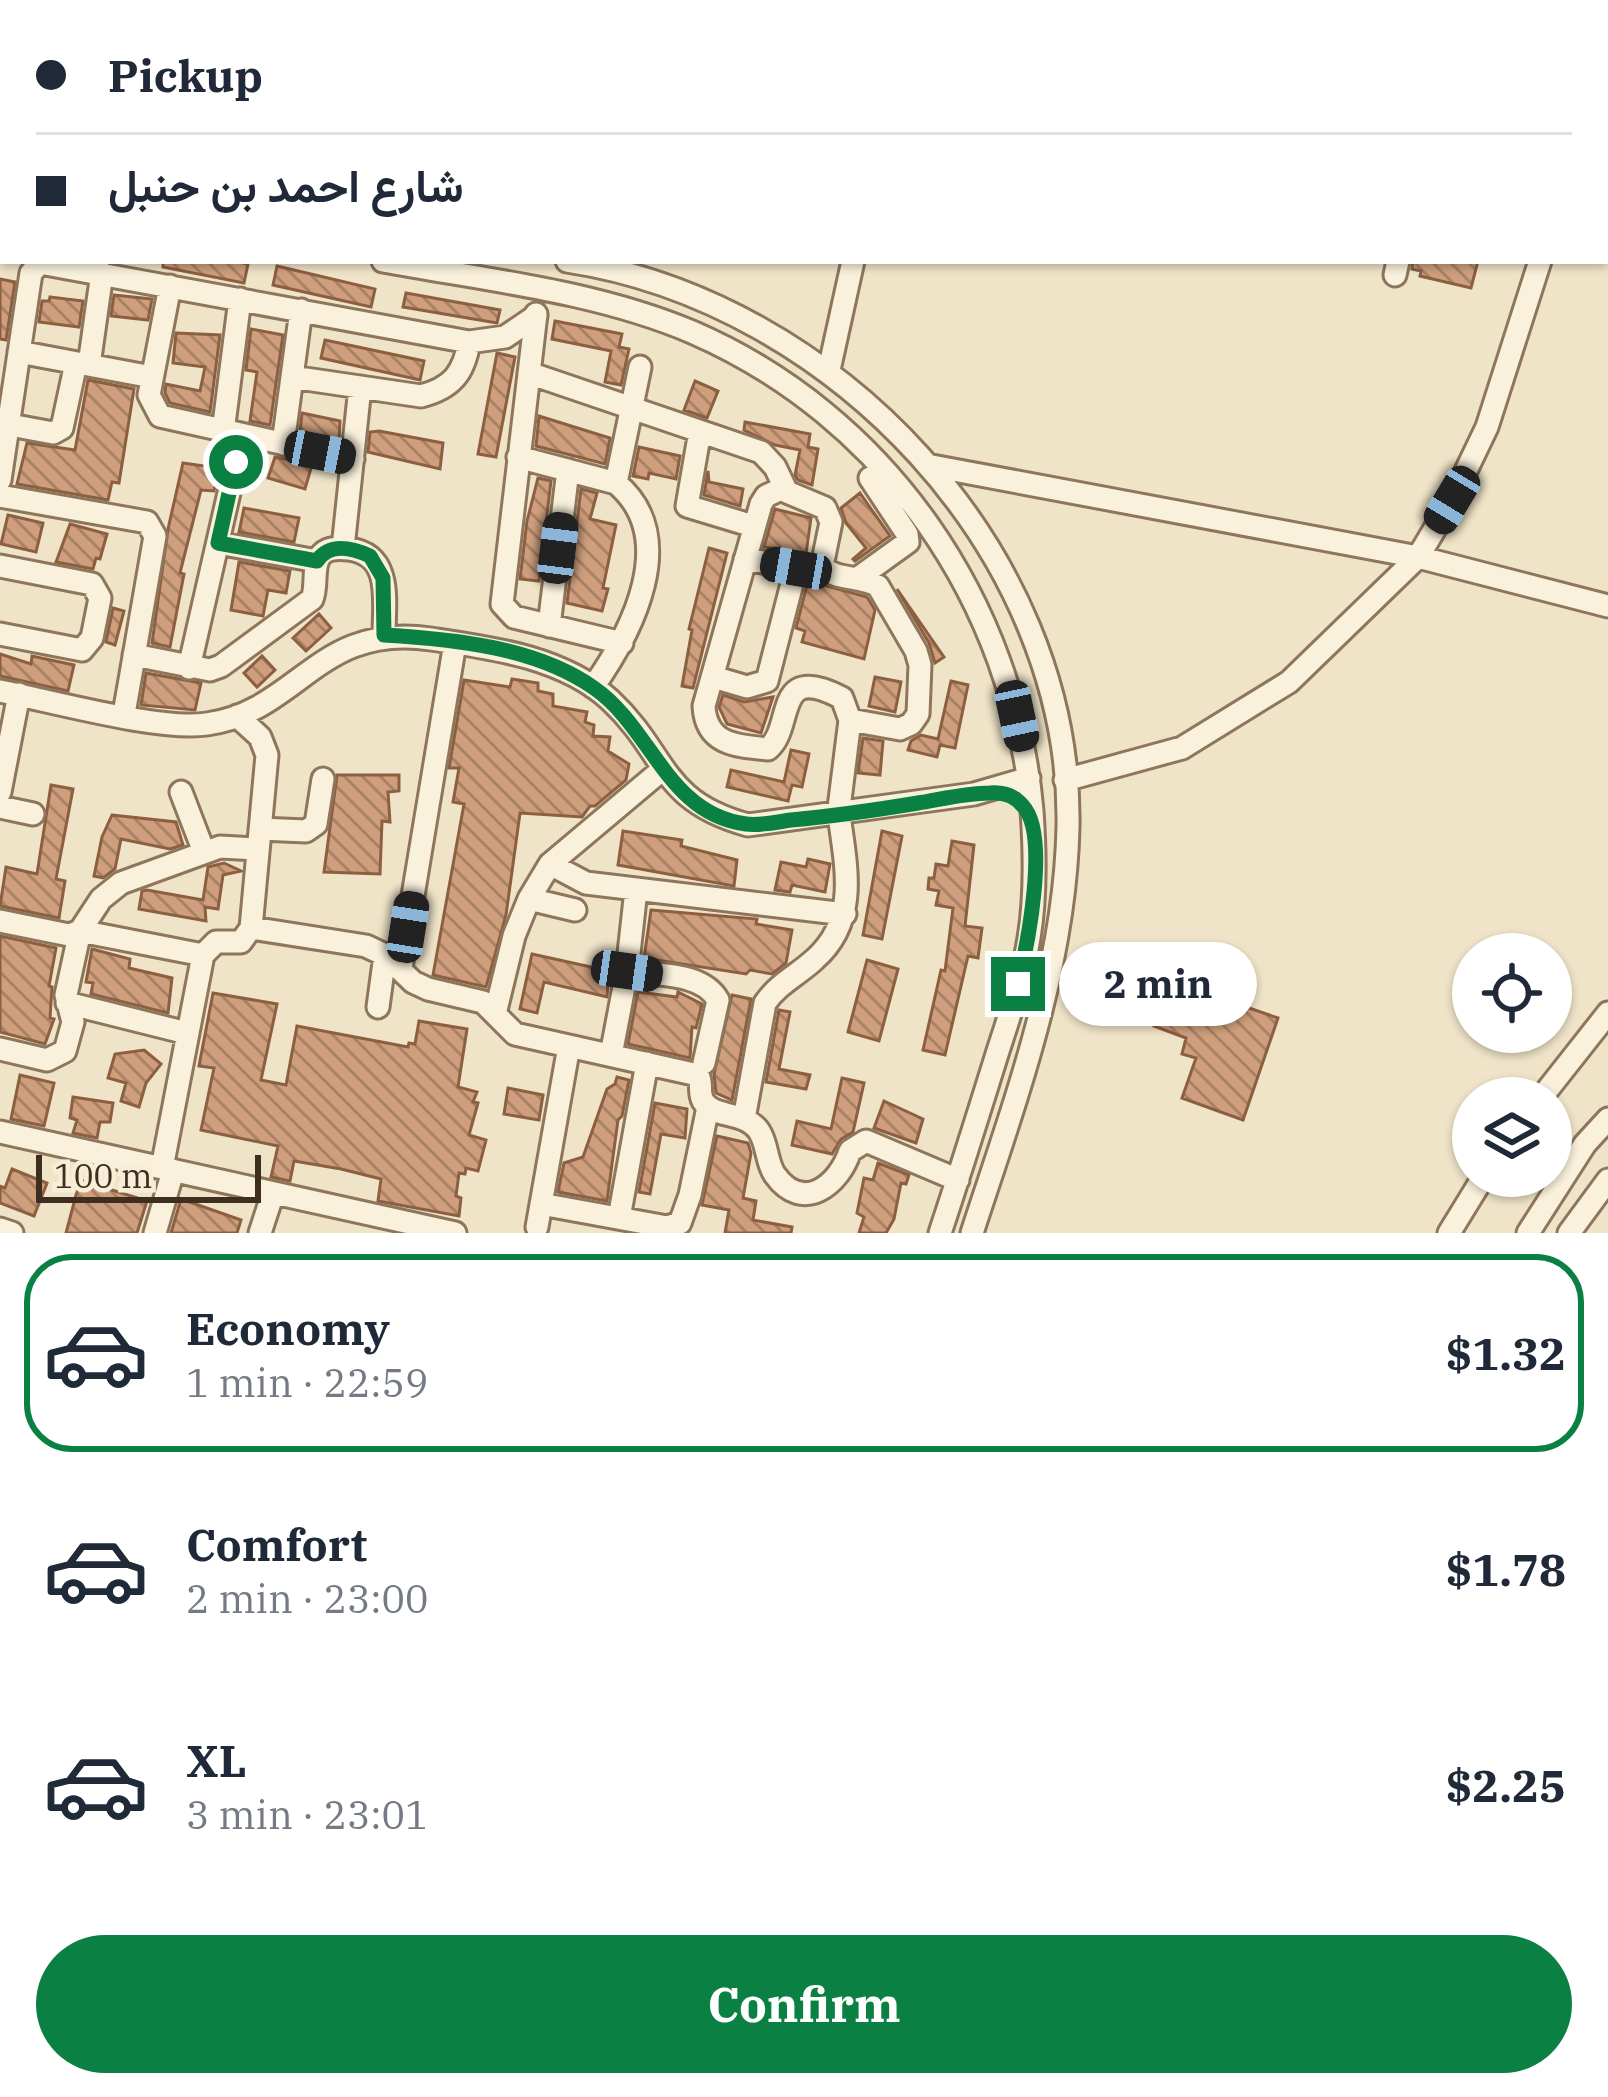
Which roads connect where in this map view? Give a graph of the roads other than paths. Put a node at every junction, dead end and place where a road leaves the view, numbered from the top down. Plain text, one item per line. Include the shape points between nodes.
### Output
1 (39, 264) edge
2 (55, 264) edge
3 (399, 264) edge
4 (582, 264) edge
5 (852, 264) edge
6 (1539, 264) edge
7 (102, 273) junction
8 (170, 286) junction
9 (541, 290) junction
10 (240, 299) junction
11 (301, 310) junction
12 (536, 316) junction
13 (469, 342) junction
14 (19, 352) junction
15 (82, 364) junction
16 (640, 367) dead end
17 (829, 370) junction
18 (529, 373) junction
19 (152, 377) junction
20 (292, 377) junction
21 (848, 386) junction
22 (360, 387) junction
23 (632, 408) junction
24 (826, 414) junction
25 (10, 425) junction
26 (700, 431) junction
27 (233, 434) junction
28 (284, 444) junction
29 (518, 458) junction
30 (352, 459) junction
31 (932, 466) junction
32 (568, 470) junction
33 (870, 478) dead end
34 (0, 480) edge
35 (616, 483) junction
36 (783, 488) junction
37 (0, 496) edge
38 (753, 526) junction
39 (218, 543) junction
40 (343, 548) junction
41 (1418, 556) junction
42 (745, 559) junction
43 (317, 561) junction
44 (0, 566) edge
45 (796, 568) junction
46 (830, 574) junction
47 (858, 578) junction
48 (1608, 606) edge
49 (549, 626) junction
50 (0, 634) edge
51 (384, 635) junction
52 (455, 643) junction
53 (622, 644) junction
54 (134, 655) junction
55 (188, 668) junction
56 (712, 677) junction
57 (593, 687) junction
58 (9, 693) edge
59 (124, 714) junction
60 (237, 716) junction
61 (850, 720) junction
62 (3, 760) edge
63 (663, 769) junction
64 (1029, 778) junction
65 (323, 779) dead end
66 (1065, 780) junction
67 (0, 792) edge
68 (181, 792) dead end
69 (987, 792) junction
70 (0, 807) edge
71 (33, 814) dead end
72 (838, 816) junction
73 (1033, 825) junction
74 (259, 839) junction
75 (204, 852) junction
76 (550, 864) junction
77 (636, 890) junction
78 (529, 899) junction
79 (575, 910) dead end
80 (845, 914) junction
81 (0, 922) edge
82 (251, 928) junction
83 (80, 931) junction
84 (202, 956) junction
85 (393, 961) junction
86 (627, 971) junction
87 (67, 1003) junction
88 (378, 1007) dead end
89 (1608, 1013) edge
90 (495, 1014) junction
91 (187, 1033) junction
92 (1001, 1042) junction
93 (569, 1046) junction
94 (0, 1049) edge
95 (611, 1055) junction
96 (647, 1063) junction
97 (704, 1063) dead end
98 (1027, 1064) junction
99 (1558, 1077) edge
100 (709, 1106) junction
101 (744, 1119) junction
102 (1608, 1119) edge
103 (0, 1132) edge
104 (168, 1169) junction
105 (958, 1180) junction
106 (1608, 1180) edge
107 (273, 1192) junction
108 (1471, 1197) edge
109 (541, 1204) junction
110 (619, 1219) junction
111 (537, 1227) dead end
112 (0, 1229) edge
113 (429, 1230) edge
114 (11, 1233) edge
115 (155, 1233) edge
116 (260, 1233) edge
117 (455, 1233) edge
118 (940, 1233) edge
119 (972, 1233) edge
120 (1449, 1233) edge
121 (1528, 1233) edge
122 (1569, 1233) edge

1 - 14 street
2 - 7 street
3 - 9 street
4 - 17 street via 719,306
5 - 17 street
6 - 41 street via 1487,427
7 - 8 street
7 - 15 street
8 - 10 street
8 - 19 street
9 - 12 street
9 - 24 street via 692,332
10 - 11 street
10 - 27 street
11 - 13 street
11 - 20 street
12 - 13 street via 506,337
12 - 18 street
13 - 22 street via 456,379 440,391
14 - 15 street
14 - 25 street
15 - 19 street
15 - 25 street via 62,428
16 - 23 street
17 - 21 street
18 - 23 street
18 - 29 street
19 - 27 street via 148,395 160,416
20 - 22 street
20 - 28 street
21 - 24 street
21 - 31 street
22 - 30 street
23 - 26 street
23 - 35 street
24 - 64 street via 914,503 968,587 1006,678
25 - 34 street
26 - 36 street via 761,452
26 - 38 street via 687,506
27 - 28 street
27 - 39 street
28 - 30 street
29 - 32 street
29 - 49 street via 502,604 514,617
30 - 40 street
31 - 41 street
31 - 66 street via 1017,602 1042,670
32 - 35 street
32 - 49 street
33 - 47 street via 908,542
35 - 53 street via 650,544
36 - 38 street via 766,496
36 - 46 street via 829,514 820,562
37 - 54 street via 151,524
38 - 42 street
39 - 43 street
39 - 55 street
40 - 43 street
40 - 51 street via 370,556 381,569
41 - 48 street
41 - 66 street via 1289,682 1182,748
42 - 45 street
42 - 56 street
43 - 55 street via 307,603 221,666
44 - 50 street via 92,584 100,598 82,650
45 - 46 street
45 - 56 street via 771,676 754,688
46 - 47 street
47 - 61 street via 881,590 916,651 918,715 900,728
49 - 53 street
51 - 52 street
51 - 60 street via 347,645
52 - 57 street via 513,652
52 - 85 street
53 - 57 street
54 - 55 street
54 - 59 street
56 - 61 street via 704,706 709,728 726,743 764,749 776,742 790,696 809,688 842,698
57 - 63 street
58 - 59 street
58 - 62 street
59 - 60 street via 190,724
60 - 74 street via 260,736 267,755
61 - 72 street
62 - 67 street
63 - 72 street via 714,816 748,825
63 - 76 street
64 - 69 street
64 - 73 street
65 - 74 street via 316,824
66 - 98 street via 1053,967
68 - 75 street
69 - 72 street
69 - 73 street via 1016,799
70 - 71 street
72 - 80 street
73 - 92 street via 1030,937
74 - 75 street
74 - 82 street
75 - 83 street via 121,883
76 - 77 street via 586,883
76 - 78 street
77 - 80 street
77 - 86 street
78 - 79 street
78 - 90 street
80 - 101 street via 827,947 766,1004
81 - 83 street
82 - 84 street via 241,942 216,942
82 - 85 street via 366,946
83 - 84 street
83 - 87 street
84 - 91 street
85 - 88 street
85 - 90 street via 413,982 475,999
86 - 95 street
86 - 97 street via 699,982 713,992
87 - 91 street
87 - 94 street via 73,1022 60,1056
89 - 99 street
90 - 93 street via 515,1034
91 - 104 street
92 - 98 street
92 - 105 street
93 - 95 street
93 - 109 street
95 - 96 street
96 - 100 street via 698,1075
96 - 110 street
98 - 119 street
100 - 101 street
100 - 110 street via 685,1218 668,1227
101 - 105 street via 759,1132 772,1171 793,1189 833,1183 850,1151 866,1142
102 - 121 street
103 - 104 street
104 - 107 street
104 - 115 street
105 - 118 street
106 - 122 street
107 - 113 street
107 - 116 street
108 - 120 street
109 - 110 street
109 - 111 street
112 - 114 street
113 - 117 street

